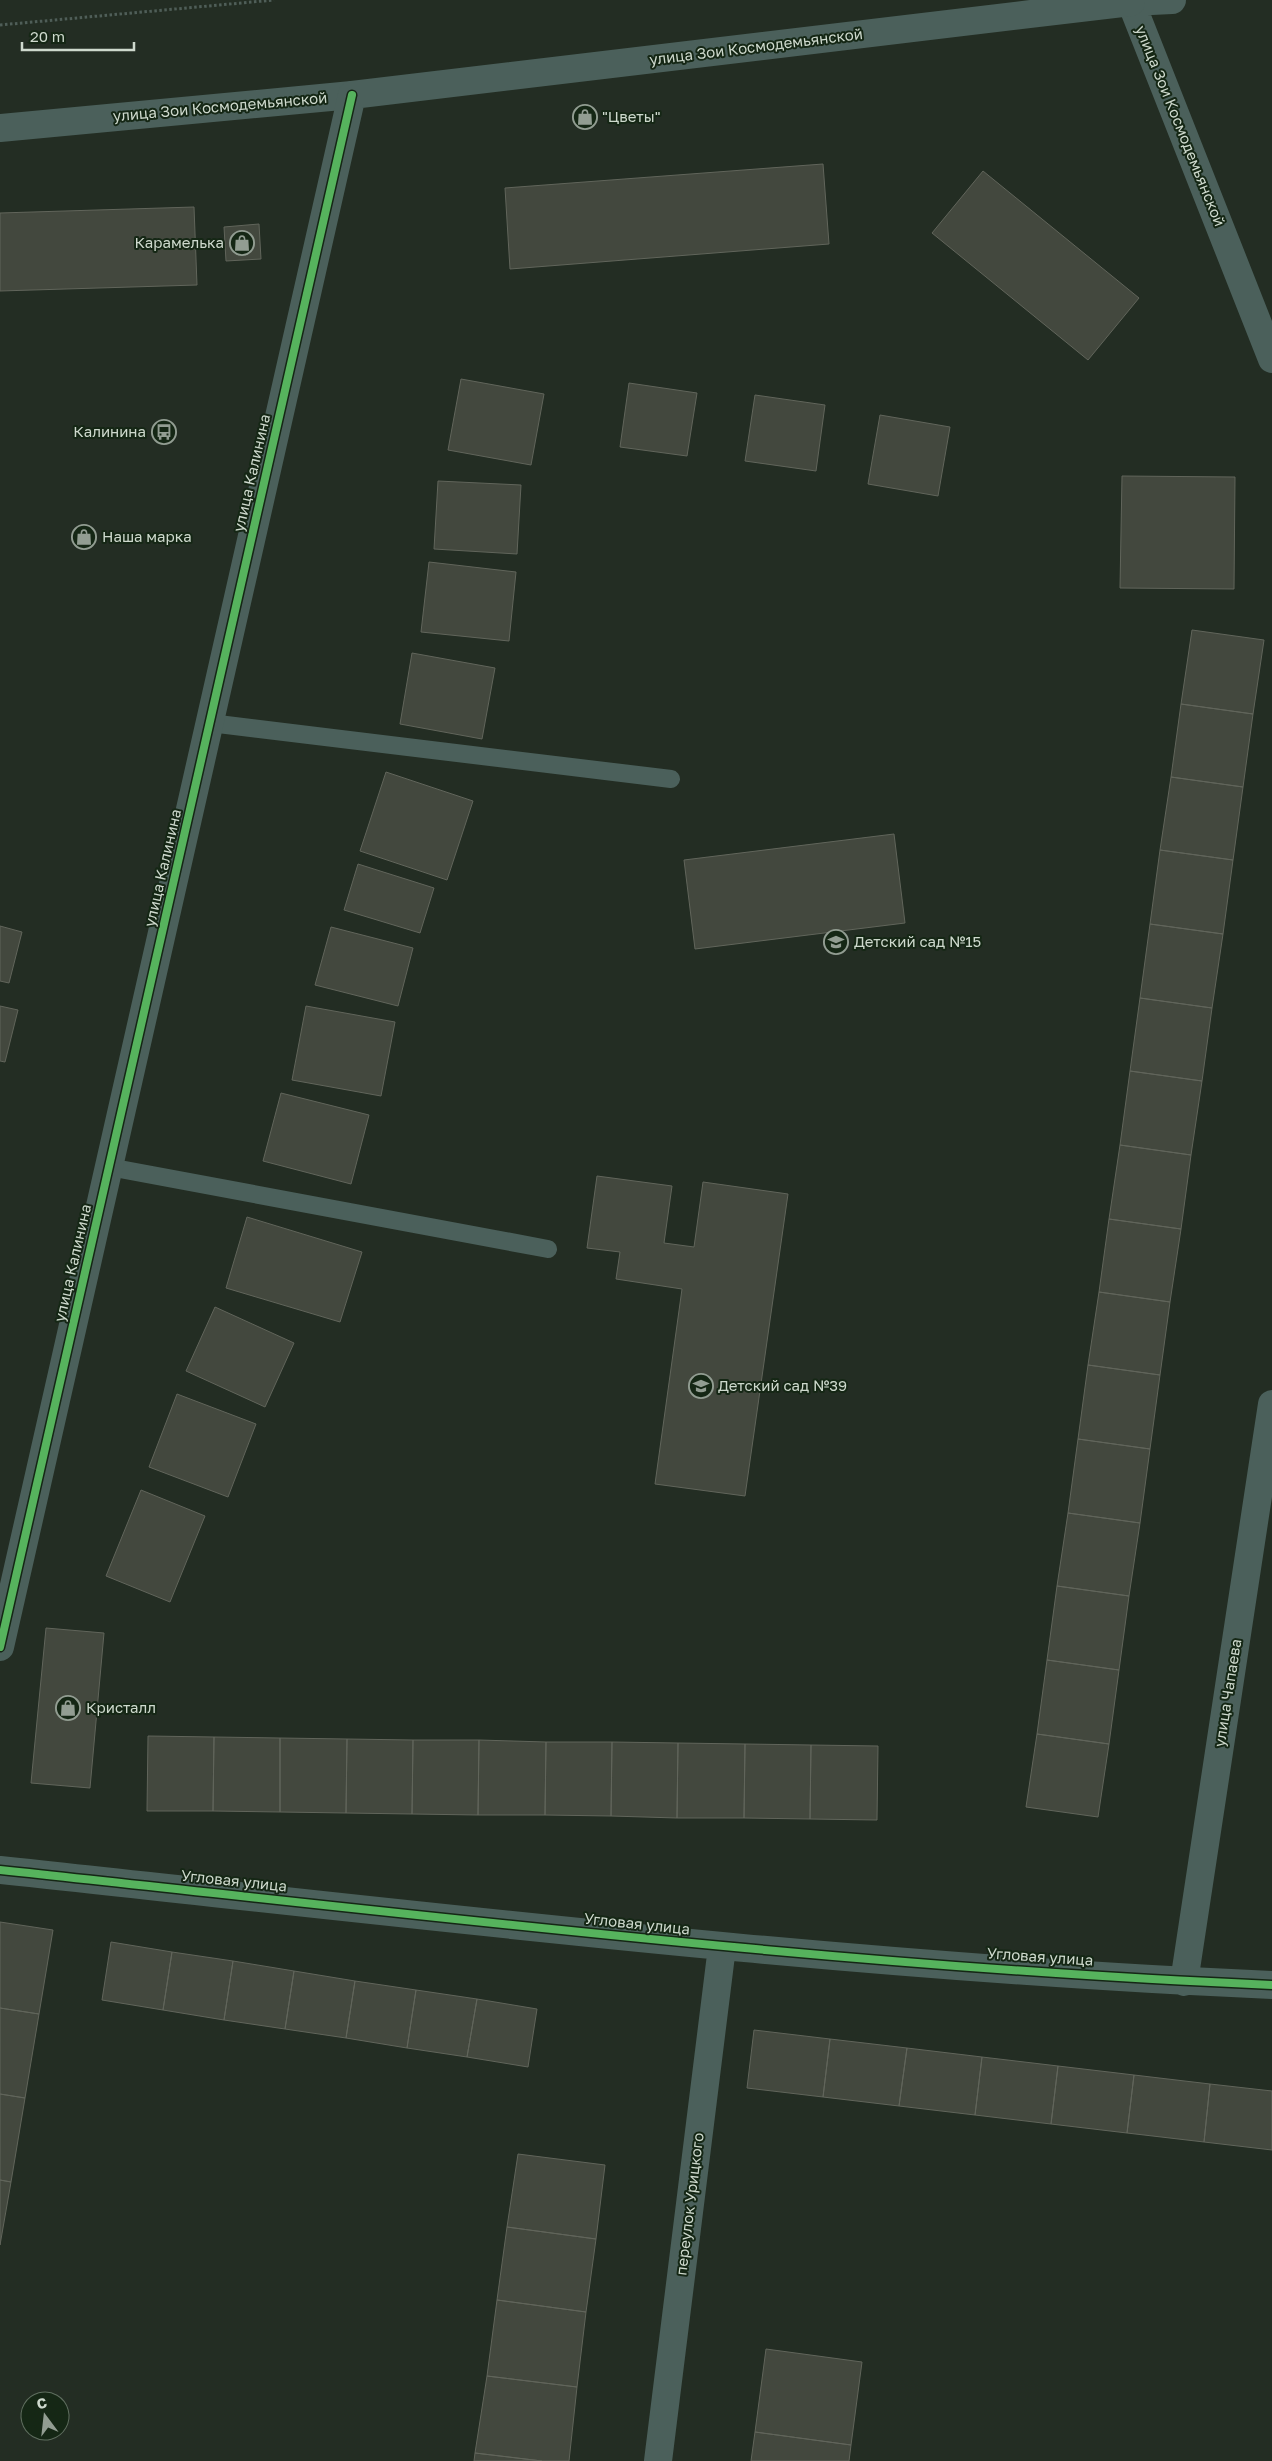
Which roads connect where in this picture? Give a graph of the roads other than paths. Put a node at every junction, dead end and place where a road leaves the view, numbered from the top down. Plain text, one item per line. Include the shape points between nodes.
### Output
1 (1172, 0) edge
2 (1131, 1) edge
3 (352, 95) junction
4 (0, 128) edge
5 (1272, 359) edge
6 (210, 723) junction
7 (671, 779) dead end
8 (109, 1167) junction
9 (548, 1249) dead end
10 (1272, 1404) edge
11 (0, 1647) edge
12 (0, 1870) edge
13 (722, 1947) junction
14 (1184, 1982) junction
15 (1272, 1986) edge
16 (658, 2461) edge

1 - 2 street
2 - 3 street, улица Зои Космодемьянской
2 - 5 street, улица Зои Космодемьянской
3 - 4 street, улица Зои Космодемьянской
3 - 6 street, улица Калинина
6 - 7 lane
6 - 8 street, улица Калинина
8 - 9 lane
8 - 11 street, улица Калинина
10 - 14 street, улица Чапаева
12 - 13 street, Угловая улица
13 - 14 street, Угловая улица
13 - 16 street, переулок Урицкого
14 - 15 street, Угловая улица

